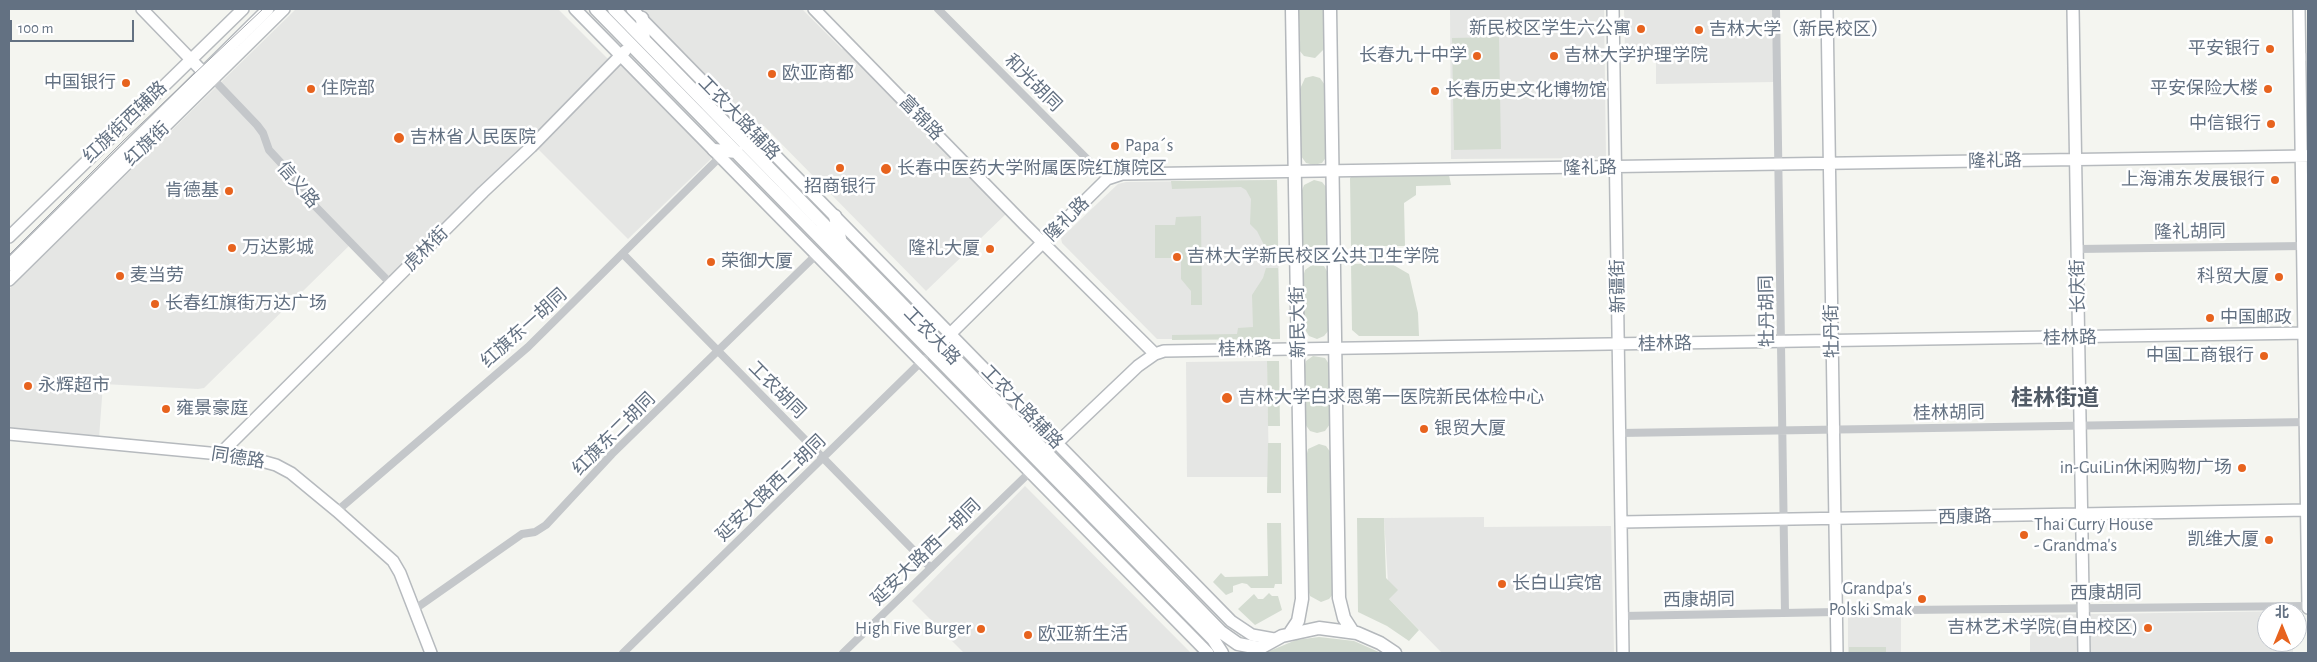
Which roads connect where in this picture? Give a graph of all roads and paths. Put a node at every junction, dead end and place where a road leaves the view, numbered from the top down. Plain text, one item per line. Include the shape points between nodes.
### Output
1 (142, 9) edge
2 (243, 9) edge
3 (268, 9) edge
4 (284, 9) edge
5 (575, 9) edge
6 (596, 9) edge
7 (614, 9) edge
8 (632, 9) edge
9 (814, 9) edge
10 (938, 9) edge
11 (1292, 9) edge
12 (1330, 9) edge
13 (1613, 9) edge
14 (1776, 9) edge
15 (1827, 9) edge
16 (2073, 9) edge
17 (2299, 9) edge
18 (2307, 9) edge
19 (642, 18) junction
20 (644, 40) junction
21 (632, 45) junction
22 (621, 55) junction
23 (2308, 57) edge
24 (191, 59) junction
25 (209, 76) junction
26 (729, 127) junction
27 (751, 130) junction
28 (737, 152) junction
29 (717, 153) junction
30 (2306, 157) edge
31 (2077, 160) junction
32 (1829, 164) junction
33 (1779, 165) junction
34 (1616, 167) junction
35 (1333, 171) junction
36 (1295, 172) junction
37 (1107, 179) junction
38 (835, 216) junction
39 (9, 237) edge
40 (841, 243) junction
41 (1044, 243) junction
42 (2302, 246) junction
43 (2078, 249) junction
44 (623, 254) junction
45 (816, 255) junction
46 (9, 265) edge
47 (9, 280) edge
48 (391, 284) junction
49 (2306, 333) edge
50 (950, 334) junction
51 (2079, 338) junction
52 (1832, 342) junction
53 (1782, 343) junction
54 (1619, 345) junction
55 (936, 348) junction
56 (1335, 348) junction
57 (1298, 349) junction
58 (718, 351) junction
59 (1155, 354) junction
60 (921, 362) junction
61 (2307, 422) edge
62 (2080, 426) junction
63 (1834, 430) junction
64 (1783, 431) junction
65 (1620, 433) junction
66 (9, 434) edge
67 (1057, 443) junction
68 (220, 454) junction
69 (824, 458) junction
70 (1030, 472) junction
71 (2307, 510) edge
72 (337, 511) junction
73 (2081, 514) junction
74 (1835, 519) junction
75 (1784, 520) junction
76 (1621, 522) junction
77 (931, 568) junction
78 (2308, 607) edge
79 (415, 609) junction
80 (2083, 609) junction
81 (1904, 610) dead end
82 (1836, 612) junction
83 (1785, 613) junction
84 (1623, 616) junction
85 (1353, 632) junction
86 (1290, 633) junction
87 (1274, 639) junction
88 (1255, 651) edge
89 (431, 653) edge
90 (622, 653) edge
91 (843, 653) edge
92 (1208, 653) edge
93 (1222, 653) edge
94 (1395, 653) edge
95 (1623, 653) edge
96 (1837, 653) edge
97 (2084, 653) edge

1 - 24 street, 信义路
2 - 24 street, 红旗街西辅路
3 - 25 street, 红旗街
4 - 25 street, 红旗街
5 - 22 street
6 - 21 main road, 工农大路
7 - 20 main road, 工农大路
8 - 19 street, 工农大路辅路
9 - 41 street, 富锦路
10 - 37 street, 和光胡同
11 - 36 main road, 新民大街
12 - 35 main road, 新民大街
13 - 34 street, 新疆街
14 - 33 street, 牡丹胡同
15 - 32 street, 牡丹街
16 - 31 street, 长庆街
17 - 30 street
18 - 23 street
19 - 20 main road
19 - 27 street, 工农大路辅路
20 - 26 main road, 工农大路
21 - 22 street, 虎林街
21 - 28 main road, 工农大路
22 - 29 street
22 - 48 street, 虎林街
23 - 30 street
24 - 25 street, 信义路
24 - 39 street, 红旗街西辅路
25 - 46 street, 红旗街
25 - 47 street, 红旗街
25 - 48 street, 信义路 via 257,125 269,150 305,189 314,205
26 - 27 main road
26 - 40 main road, 工农大路
27 - 38 street, 工农大路辅路
28 - 29 main road
28 - 55 main road, 工农大路
29 - 44 street, 红旗东一胡同
29 - 45 street
30 - 31 street, 隆礼路
30 - 42 street
31 - 32 street, 隆礼路
31 - 43 street, 长庆街
32 - 33 street, 隆礼路
32 - 52 street, 牡丹街
33 - 34 street, 隆礼路
33 - 53 street, 牡丹胡同
34 - 35 street, 隆礼路
34 - 54 street, 新疆街
35 - 36 street, 隆礼路
35 - 56 main road, 新民大街
36 - 37 street, 隆礼路 via 1122,174
36 - 57 main road, 新民大街
37 - 41 street, 隆礼路
38 - 40 main road
38 - 50 street, 工农大路辅路
40 - 55 main road, 工农大路
41 - 50 street, 隆礼路
41 - 59 street, 富锦路
42 - 43 street, 隆礼胡同
42 - 49 street
43 - 51 street, 长庆街
44 - 58 street, 工农胡同
44 - 72 street, 红旗东一胡同 via 528,347
45 - 58 street, 红旗东二胡同
45 - 60 street
48 - 68 street, 虎林街
49 - 51 street, 桂林路
49 - 61 street
50 - 55 street, 隆礼路
50 - 67 street, 工农大路辅路
51 - 52 street, 桂林路
51 - 62 street, 长庆街
52 - 53 street, 桂林路
52 - 63 street, 牡丹街
53 - 54 street, 桂林路
53 - 64 street, 牡丹胡同
54 - 56 street, 桂林路
54 - 65 street, 新疆街
55 - 60 street, 延安大路西二胡同
55 - 88 main road, 工农大路 via 1221,632
55 - 93 main road, 工农大路 via 1206,632
56 - 57 street, 桂林路
56 - 85 main road, 新民大街 via 1339,598 1344,618
57 - 59 street, 桂林路 via 1177,350
57 - 86 main road, 新民大街 via 1302,599 1298,621
58 - 69 street, 工农胡同
58 - 79 street, 红旗东二胡同 via 612,454 546,525 535,532 522,534
59 - 67 street, 桂林路 via 1138,366
60 - 69 street, 延安大路西二胡同
60 - 70 street
61 - 62 street, 桂林胡同
61 - 71 street
62 - 63 street, 桂林胡同
62 - 73 street, 长庆街
63 - 64 street, 桂林胡同
63 - 74 street, 牡丹街
64 - 65 street, 桂林胡同
64 - 75 street, 牡丹胡同
65 - 76 street, 新疆街
66 - 68 street, 同德路
67 - 87 street, 工农大路辅路 via 1231,621 1252,635
68 - 72 street, 同德路 via 276,465 291,473
69 - 77 street, 工农胡同
69 - 90 street, 延安大路西二胡同
70 - 77 street, 延安大路西一胡同
70 - 92 street
71 - 73 street, 西康路
71 - 78 street
72 - 79 street, 同德路 via 393,561
73 - 74 street, 西康路
73 - 80 street, 长庆街
74 - 75 street, 西康路
74 - 82 street, 牡丹街
75 - 76 street, 西康路
75 - 83 street, 牡丹胡同
76 - 84 street, 新疆街
77 - 91 street, 延安大路西一胡同
78 - 80 street, 西康胡同
79 - 89 street, 同德路
80 - 81 street, 西康胡同
80 - 97 street, 长庆街
82 - 83 street, 西康胡同
82 - 96 street, 牡丹街
83 - 84 street, 西康胡同
84 - 95 street, 新疆街
85 - 86 main road via 1319,628
85 - 94 main road
86 - 87 main road
87 - 88 main road

